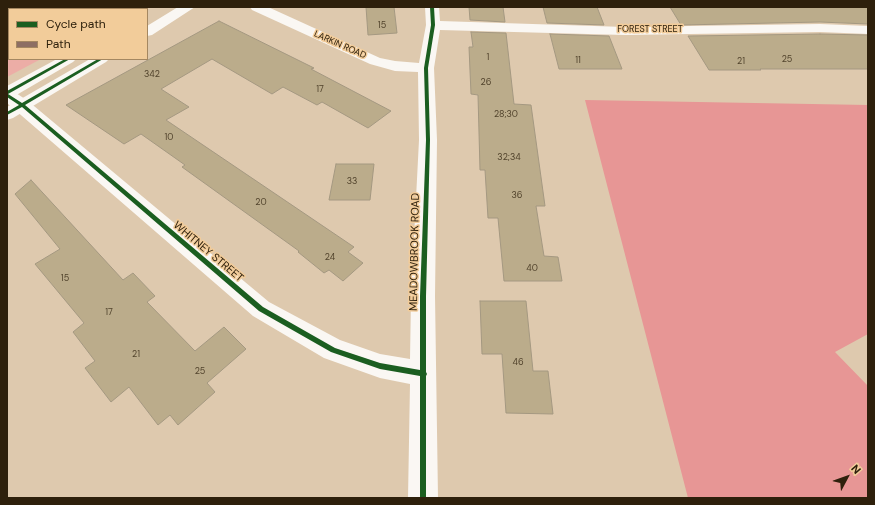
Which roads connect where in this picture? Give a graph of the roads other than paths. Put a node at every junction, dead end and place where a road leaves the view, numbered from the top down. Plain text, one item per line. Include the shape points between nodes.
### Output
1 (188, 7) edge
2 (257, 7) edge
3 (432, 16) edge
4 (868, 30) edge
5 (148, 31) edge
6 (67, 60) edge
7 (99, 60) edge
8 (426, 68) junction
9 (11, 102) edge
10 (424, 374) junction
11 (424, 498) edge

1 - 5 street
2 - 8 street, LARKIN ROAD via 375,60 395,66
3 - 4 street, FOREST STREET via 625,31 820,28
3 - 8 street, MEADOWBROOK ROAD
6 - 9 street
7 - 9 street
8 - 10 street, MEADOWBROOK ROAD via 428,140 423,296
9 - 10 street, WHITNEY STREET via 260,309 333,350 380,366
10 - 11 street, MEADOWBROOK ROAD

